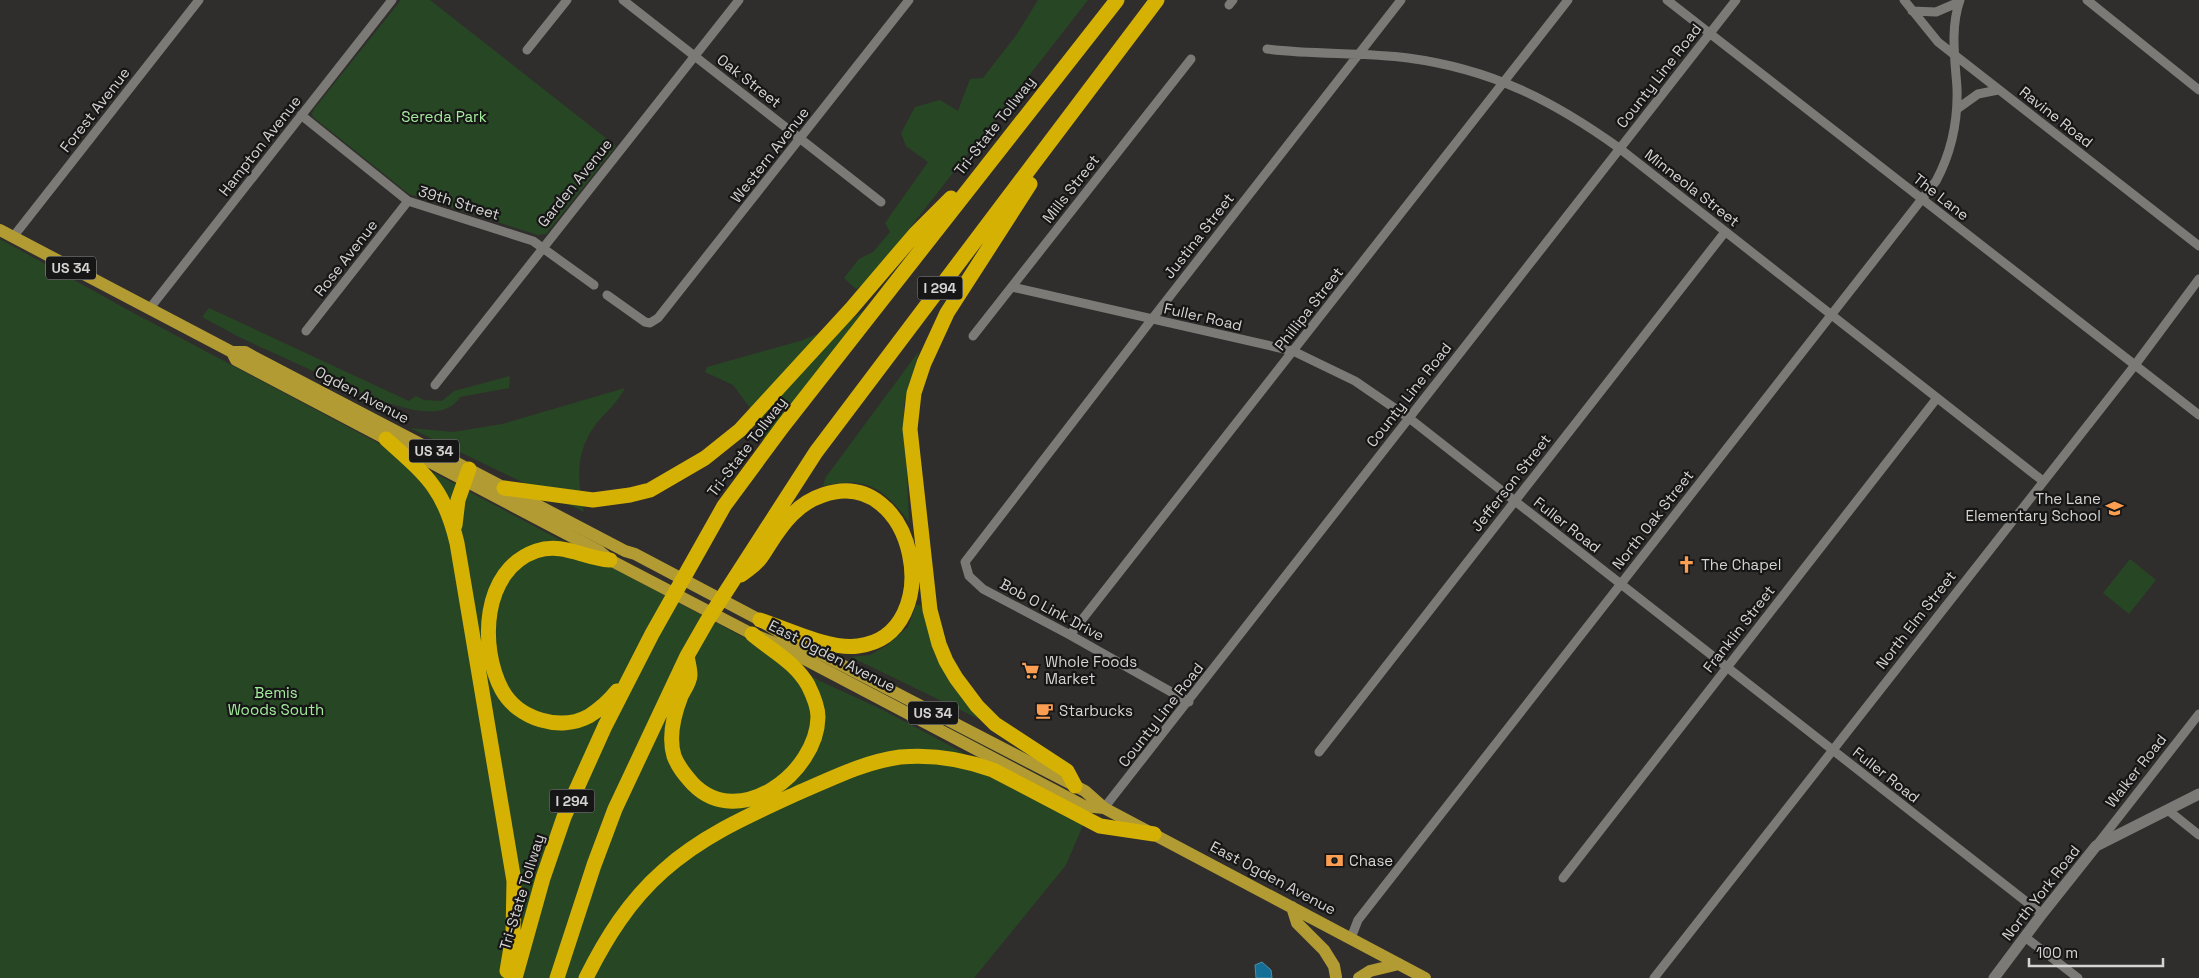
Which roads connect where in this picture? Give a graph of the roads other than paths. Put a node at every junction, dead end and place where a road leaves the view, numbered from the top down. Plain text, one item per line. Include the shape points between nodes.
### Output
1 (200, 0) edge
2 (392, 0) edge
3 (567, 0) edge
4 (623, 0) edge
5 (739, 0) edge
6 (909, 0) edge
7 (1116, 0) edge
8 (1157, 0) edge
9 (1401, 0) edge
10 (1568, 0) edge
11 (1667, 0) edge
12 (1736, 0) edge
13 (1904, 0) edge
14 (2087, 0) edge
15 (1959, 1) edge
16 (1912, 11) junction
17 (1710, 34) junction
18 (1267, 49) dead end
19 (527, 50) dead end
20 (1359, 54) junction
21 (1954, 55) junction
22 (695, 56) junction
23 (1191, 59) dead end
24 (1504, 82) junction
25 (1998, 90) junction
26 (2199, 90) edge
27 (1956, 109) junction
28 (301, 115) junction
29 (1070, 115) junction
30 (800, 139) junction
31 (1620, 148) junction
32 (994, 154) junction
33 (1922, 200) junction
34 (408, 201) junction
35 (881, 202) dead end
36 (0, 230) edge
37 (1725, 232) junction
38 (13, 238) junction
39 (543, 246) junction
40 (2199, 246) edge
41 (2199, 279) edge
42 (594, 285) dead end
43 (1012, 287) junction
44 (608, 296) dead end
45 (150, 308) junction
46 (1831, 315) junction
47 (1152, 319) junction
48 (306, 331) dead end
49 (973, 336) dead end
50 (1293, 351) junction
51 (232, 352) junction
52 (2135, 365) junction
53 (435, 384) dead end
54 (1937, 398) junction
55 (2199, 416) edge
56 (1408, 418) junction
57 (386, 439) junction
58 (466, 474) junction
59 (2043, 481) junction
60 (504, 488) junction
61 (1515, 501) junction
62 (454, 532) junction
63 (635, 554) joint
64 (610, 560) junction
65 (965, 562) joint
66 (627, 569) joint
67 (731, 582) junction
68 (1621, 584) junction
69 (760, 620) junction
70 (652, 634) junction
71 (752, 634) junction
72 (1070, 635) junction
73 (687, 656) junction
74 (1726, 667) junction
75 (1188, 702) junction
76 (2199, 714) edge
77 (1832, 750) junction
78 (1319, 752) dead end
79 (1075, 786) junction
80 (2199, 794) edge
81 (1104, 808) junction
82 (2169, 811) junction
83 (1154, 834) junction
84 (2199, 835) edge
85 (2096, 846) junction
86 (1563, 878) dead end
87 (1292, 907) junction
88 (2042, 914) junction
89 (2025, 937) junction
90 (1351, 938) junction
91 (1399, 964) junction
92 (1336, 977) edge
93 (506, 978) edge
94 (515, 978) edge
95 (557, 978) edge
96 (586, 978) edge
97 (1359, 978) edge
98 (1425, 978) edge
99 (1654, 978) edge
100 (1994, 978) edge
101 (2078, 978) edge

1 - 38 street, Forest Avenue
2 - 28 street, Hampton Avenue
3 - 19 street
4 - 22 street, Oak Street
5 - 22 street, Garden Avenue
6 - 30 street, Western Avenue
7 - 32 highway, Tri-State Tollway / I 294
8 - 29 highway, I 294
9 - 20 street, Justina Street
10 - 24 street, Phillipa Street
11 - 17 street, The Lane
12 - 17 street, County Line Road
13 - 16 street, Ravine Road
14 - 26 street
15 - 16 street via 1936,12
15 - 21 street, North Oak Street
16 - 21 street, Ravine Road
17 - 31 street, County Line Road
17 - 33 street, The Lane
18 - 20 street, Minneola Street
20 - 24 street, Minneola Street via 1440,63
20 - 47 street, Justina Street
21 - 25 street, Ravine Road
21 - 27 street, North Oak Street
22 - 30 street, Oak Street
22 - 39 street, Garden Avenue
23 - 43 street, Mills Street
24 - 31 street, Minneola Street via 1557,106
24 - 50 street, Phillipa Street
25 - 27 street via 1978,94
25 - 40 street, Ravine Road
27 - 33 street, North Oak Street via 1943,167
28 - 34 street, 39th Street
28 - 45 street, Hampton Avenue
29 - 67 highway, I 294 via 816,452
29 - 79 highway via 1061,136 947,313 914,393 910,429 930,610 938,644 956,678 977,706 995,724 1067,771
30 - 35 street, Oak Street
30 - 44 street, Western Avenue via 658,318 650,323 640,319
31 - 37 street, Minneola Street
31 - 56 street, County Line Road
32 - 60 highway via 915,234 740,430 705,458 650,490 630,495 593,500
32 - 70 highway, Tri-State Tollway / I 294 via 724,506
33 - 46 street, North Oak Street
33 - 52 street, The Lane
34 - 39 street, 39th Street
34 - 48 street, Rose Avenue
36 - 38 main road, Ogden Avenue / US 34
37 - 46 street, Minneola Street
37 - 61 street, Jefferson Street
38 - 45 main road, Ogden Avenue / US 34
39 - 42 street, 39th Street
39 - 53 street, Garden Avenue
41 - 52 street, North Elm Street
43 - 47 street, Fuller Road
43 - 49 street, Mills Street
45 - 51 main road, Ogden Avenue / US 34
46 - 54 street, Minneola Street
46 - 68 street, North Oak Street
47 - 50 street, Fuller Road
47 - 65 street, Justina Street
50 - 56 street, Fuller Road via 1354,381
50 - 72 street, Phillipa Street
51 - 57 main road, Ogden Avenue / US 34 via 236,360
51 - 58 main road, Ogden Avenue / US 34 via 245,352
52 - 55 street, The Lane
52 - 59 street, North Elm Street
54 - 59 street, Minneola Street
54 - 74 street, Franklin Street
56 - 61 street, Fuller Road
56 - 75 street, County Line Road
57 - 58 main road, Ogden Avenue / US 34
57 - 62 highway via 430,479 448,510
58 - 60 main road, Ogden Avenue / US 34
58 - 62 highway via 458,500
58 - 64 main road, Ogden Avenue / US 34
59 - 77 street, North Elm Street
60 - 63 main road, Ogden Avenue / US 34
61 - 68 street, Fuller Road
61 - 78 street, Jefferson Street
62 - 93 highway via 514,881 513,935
63 - 69 main road, East Ogden Avenue / US 34
64 - 66 main road, Ogden Avenue / US 34
64 - 70 highway via 595,559 568,548 551,548 523,557 504,574 492,602 489,640 503,692 521,711 534,718 561,723 588,716 610,700
65 - 72 street, Bob O Link Drive via 969,576 983,589
66 - 71 main road, East Ogden Avenue / US 34
67 - 69 highway via 757,562 799,507 825,494 847,492 866,496 886,508 896,520 908,544 912,586 908,606 899,623 886,635 859,646 844,647
67 - 73 highway, I 294
68 - 74 street, Fuller Road
68 - 90 street, North Oak Street via 1358,920
69 - 79 main road, East Ogden Avenue / US 34
70 - 94 highway, Tri-State Tollway / I 294 via 564,817
71 - 73 highway via 798,671 815,700 818,715 814,741 797,767 780,785 759,797 731,801 708,795 696,787 679,767 673,750 672,732 675,714 690,677
71 - 81 main road, East Ogden Avenue / US 34 via 1084,806
72 - 75 street, Bob O Link Drive
73 - 95 highway, I 294 via 615,808
74 - 77 street, Fuller Road
74 - 86 street, Franklin Street
75 - 81 street, County Line Road
76 - 85 street, Walker Road
77 - 88 street, Fuller Road
77 - 99 street, North Elm Street
79 - 81 main road, East Ogden Avenue / US 34
80 - 82 main road, North York Road
81 - 83 main road, East Ogden Avenue / US 34
82 - 84 street
82 - 85 main road, North York Road
83 - 87 main road, East Ogden Avenue / US 34
83 - 96 highway via 1100,826 993,770 975,764 926,756 883,760 753,814 696,845 662,871 625,911
85 - 88 main road, North York Road
87 - 90 main road, East Ogden Avenue / US 34
87 - 92 main road via 1297,924 1324,950 1334,966
88 - 89 main road, North York Road
89 - 100 main road, North York Road
89 - 101 street
90 - 91 main road, East Ogden Avenue / US 34
91 - 97 main road
91 - 98 main road, East Ogden Avenue / US 34

